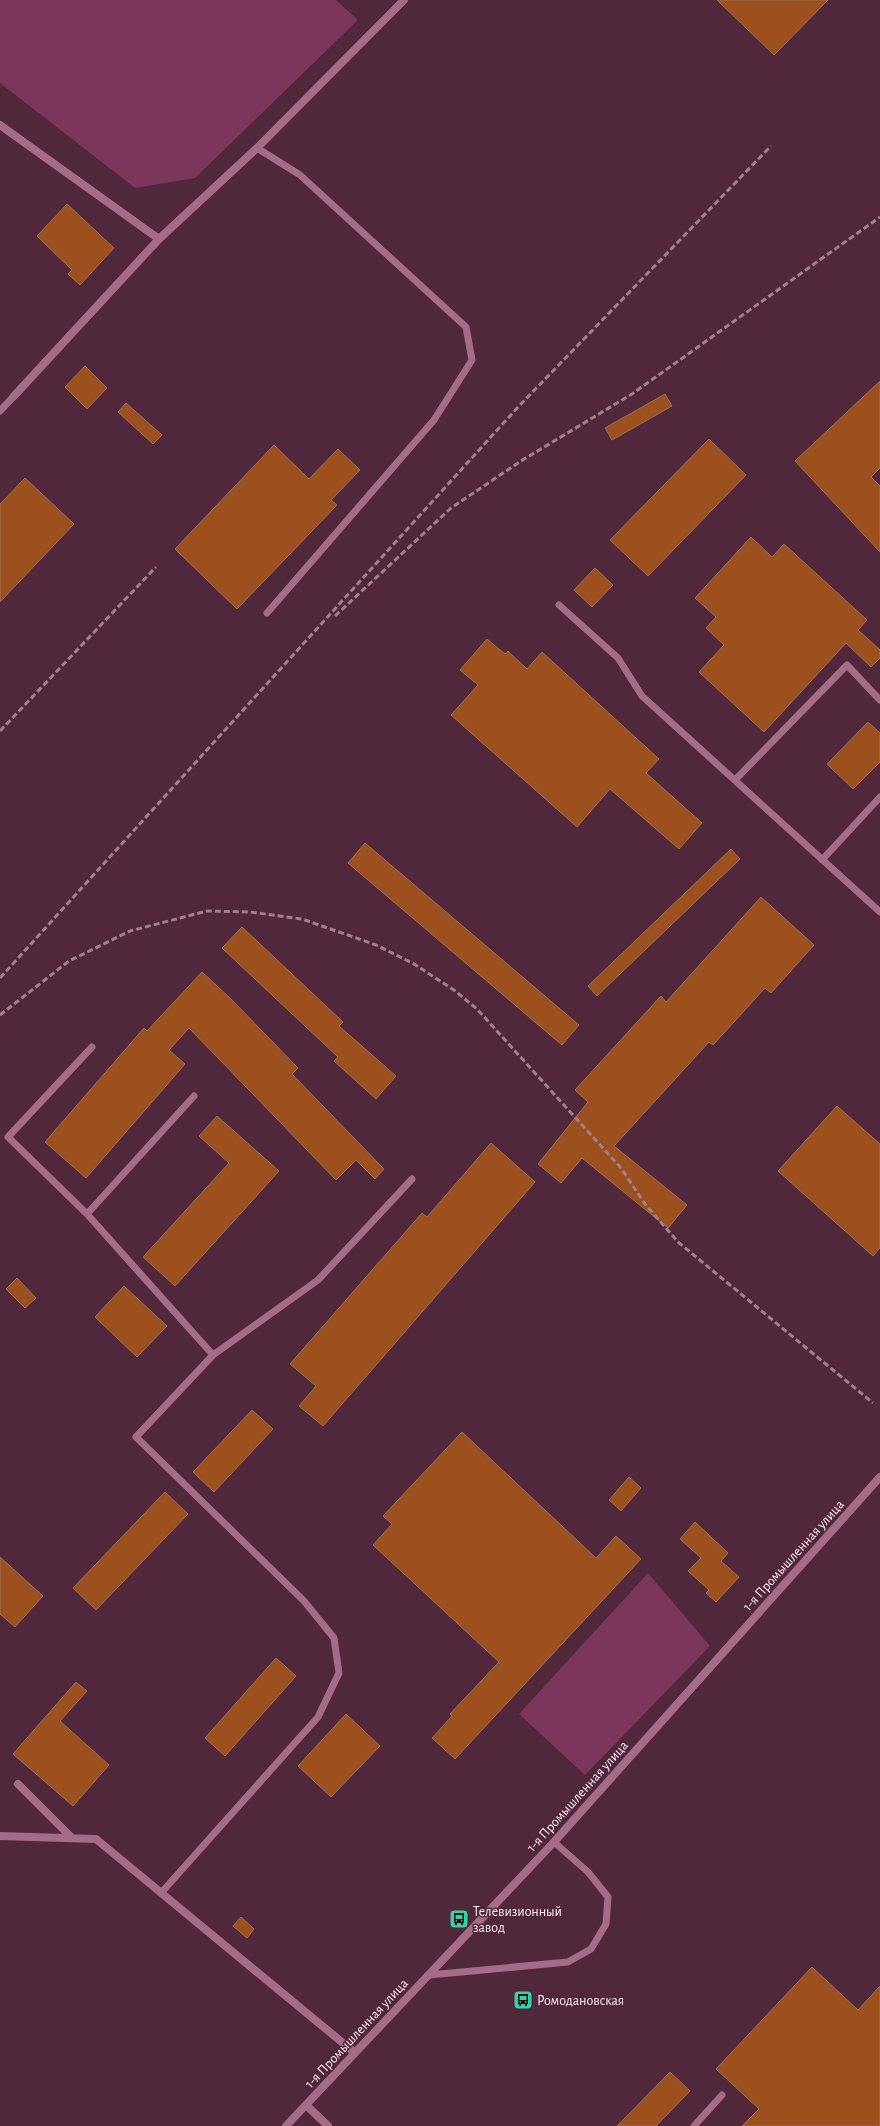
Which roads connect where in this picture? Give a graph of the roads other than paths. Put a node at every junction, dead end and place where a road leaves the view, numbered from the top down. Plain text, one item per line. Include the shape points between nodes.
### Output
1 (404, 0) edge
2 (0, 125) edge
3 (257, 148) junction
4 (159, 239) junction
5 (14, 396) joint
6 (0, 411) edge
7 (559, 605) dead end
8 (267, 613) dead end
9 (880, 700) edge
10 (735, 780) junction
11 (880, 797) edge
12 (822, 860) junction
13 (880, 912) edge
14 (92, 1047) dead end
15 (194, 1096) dead end
16 (412, 1179) dead end
17 (87, 1214) junction
18 (213, 1355) junction
19 (880, 1477) edge
20 (18, 1784) dead end
21 (0, 1836) edge
22 (72, 1838) junction
23 (554, 1842) junction
24 (161, 1893) junction
25 (428, 1975) junction
26 (355, 2053) junction
27 (722, 2095) dead end
28 (306, 2105) junction
29 (286, 2126) edge
30 (328, 2126) edge
31 (694, 2126) edge

1 - 3 street
2 - 4 street
3 - 4 street
3 - 8 lane via 300,175 466,327 472,360 434,420
4 - 5 street
5 - 6 lane
7 - 10 lane via 618,658 642,696
9 - 10 lane via 847,665
10 - 12 lane
11 - 12 lane
12 - 13 lane
14 - 17 lane via 8,1137
15 - 17 lane
16 - 18 lane via 318,1280
17 - 18 lane
18 - 24 lane via 136,1437 304,1601 334,1638 339,1673 318,1717
19 - 23 street, 1-я Промышленная улица
20 - 22 street
21 - 22 street
22 - 24 street via 96,1839
23 - 25 street, 1-я Промышленная улица
23 - 25 lane via 588,1872 608,1897 606,1924 591,1949 568,1962
24 - 26 street
25 - 26 street, 1-я Промышленная улица
26 - 28 street, 1-я Промышленная улица
27 - 31 lane
28 - 29 street, 1-я Промышленная улица
28 - 30 street

